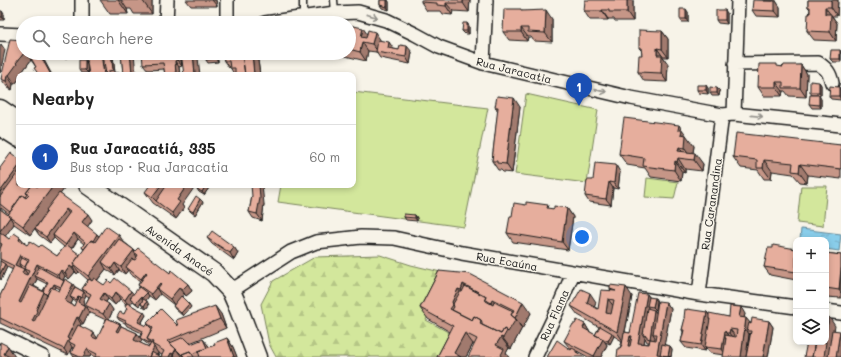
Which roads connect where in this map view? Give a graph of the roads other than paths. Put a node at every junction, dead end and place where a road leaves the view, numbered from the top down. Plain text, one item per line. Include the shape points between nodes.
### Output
1 (82, 0) edge
2 (168, 0) edge
3 (227, 0) edge
4 (303, 0) edge
5 (486, 0) edge
6 (738, 0) edge
7 (334, 6) edge
8 (82, 16) edge
9 (167, 16) edge
10 (227, 16) edge
11 (303, 16) edge
12 (306, 16) edge
13 (0, 34) edge
14 (16, 35) edge
15 (483, 63) junction
16 (736, 64) junction
17 (832, 83) dead end
18 (0, 109) edge
19 (728, 114) junction
20 (16, 120) edge
21 (841, 125) edge
22 (0, 126) edge
23 (16, 136) edge
24 (93, 188) edge
25 (112, 188) edge
26 (195, 254) junction
27 (573, 272) junction
28 (234, 288) junction
29 (699, 294) junction
30 (793, 307) edge
31 (829, 311) edge
32 (841, 313) edge
33 (0, 336) edge
34 (43, 357) edge
35 (257, 357) edge
36 (267, 357) edge
37 (535, 357) edge

1 - 8 street
2 - 9 street
3 - 10 street
4 - 11 lane
5 - 15 street
6 - 16 street, Rua Caranandina
7 - 12 street, Rua Jaracatia
7 -> 15 street, Rua Jaracatia via 386,20 439,47
13 - 14 street
15 -> 19 street, Rua Jaracatia via 632,98
16 - 17 street via 818,63 826,68
16 - 19 street, Rua Caranandina
18 - 20 street
19 -> 21 street, Rua Jaracatia
19 - 29 street, Rua Caranandina
22 - 23 street
24 - 26 street, Avenida Anacé
25 - 26 street, Avenida Anacé
26 - 28 street, Avenida Anacé via 219,264
27 - 28 street, Rua Ecaúna via 462,253 394,238 361,237 316,242 291,252
27 - 29 street, Rua Ecaúna
27 - 37 street, Rua Flama
28 - 35 street, Avenida Anacé via 238,307
28 - 36 street, Avenida Anacé
29 - 30 street, Rua Ecaúna
31 - 32 street
33 - 34 street

